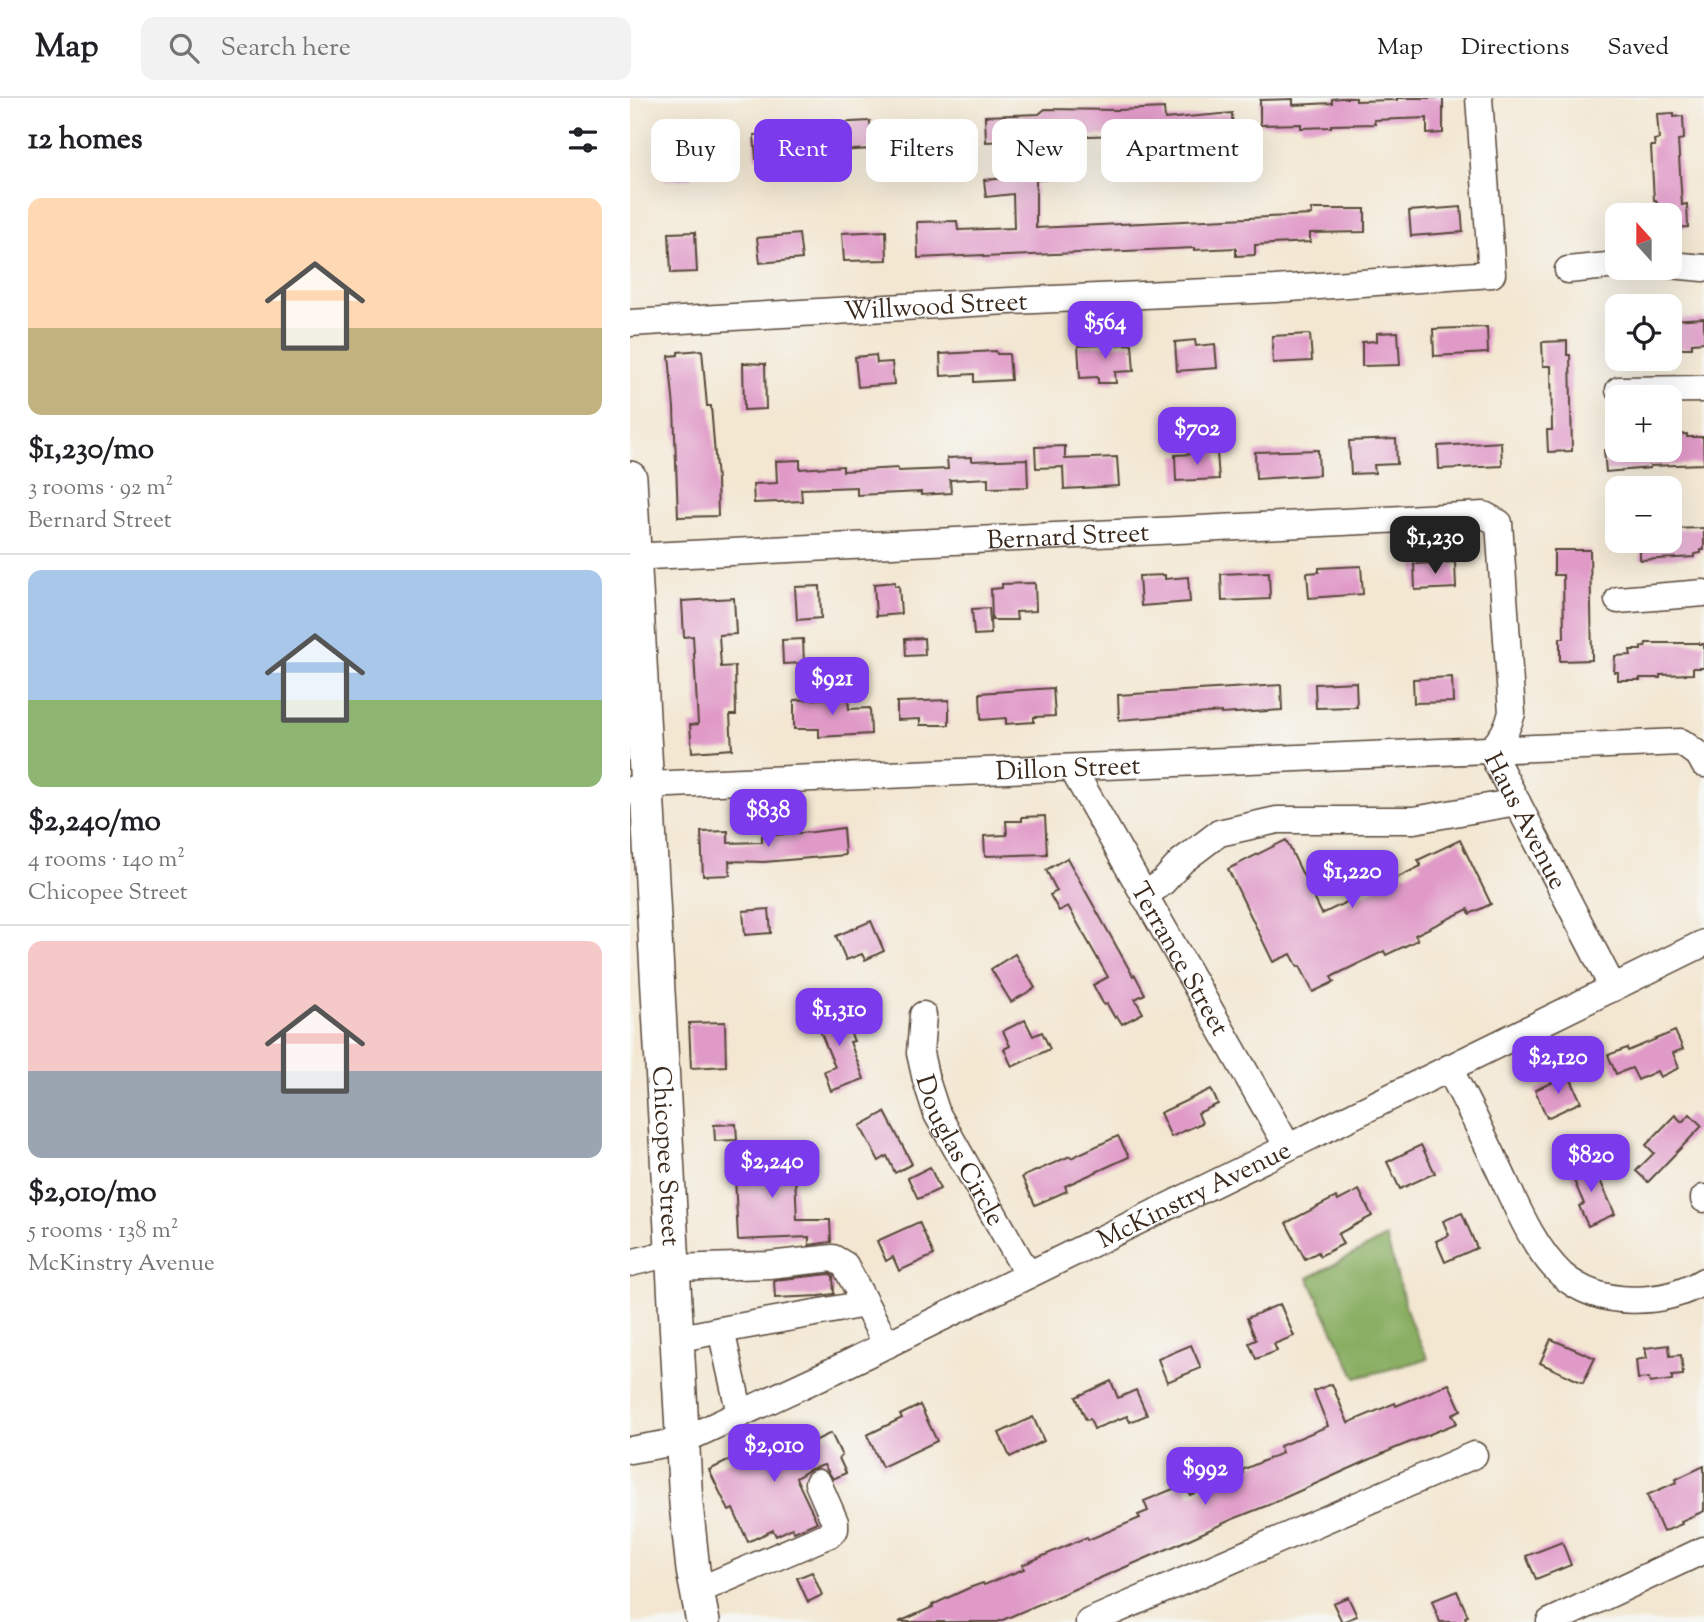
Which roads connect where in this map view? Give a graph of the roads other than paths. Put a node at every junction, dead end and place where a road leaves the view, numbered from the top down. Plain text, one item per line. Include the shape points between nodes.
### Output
1 (1479, 98) edge
2 (1605, 266) edge
3 (1682, 266) edge
4 (1704, 268) edge
5 (1568, 270) dead end
6 (630, 323) edge
7 (1682, 389) edge
8 (1704, 389) edge
9 (630, 478) edge
10 (1499, 523) joint
11 (632, 553) edge
12 (1704, 593) edge
13 (1618, 600) dead end
14 (1490, 750) junction
15 (1704, 764) edge
16 (1072, 768) junction
17 (638, 788) edge
18 (1517, 803) junction
19 (1144, 897) junction
20 (1704, 943) edge
21 (1613, 988) junction
22 (923, 1015) dead end
23 (1449, 1068) junction
24 (1288, 1147) junction
25 (672, 1261) junction
26 (630, 1263) edge
27 (1028, 1275) junction
28 (1704, 1281) edge
29 (865, 1304) junction
30 (720, 1330) junction
31 (676, 1339) junction
32 (887, 1345) junction
33 (740, 1414) junction
34 (682, 1441) junction
35 (630, 1450) edge
36 (1474, 1455) dead end
37 (818, 1483) dead end
38 (1704, 1550) edge
39 (700, 1606) edge
40 (1089, 1622) edge
41 (1550, 1622) edge

1 - 6 street, Willwood Street via 1492,274
2 - 5 street
3 - 4 street
7 - 8 street
9 - 11 main road, Chicopee Street
10 - 11 street, Bernard Street via 1484,516 649,556
10 - 14 street, Haus Avenue via 1512,713 1500,741
11 - 17 main road, Chicopee Street
12 - 13 street
14 - 15 street, Dillon Street via 1681,742
14 - 16 street, Dillon Street
14 - 18 street, Haus Avenue
16 - 17 street, Dillon Street
16 - 19 street, Terrance Street
17 - 25 main road, Chicopee Street
18 - 19 street via 1414,820 1277,820 1219,833
18 - 21 street, Haus Avenue
19 - 24 street, Terrance Street
20 - 21 street, McKinstry Avenue
21 - 23 street, McKinstry Avenue
22 - 27 street, Douglas Circle via 920,1053 937,1114
23 - 24 street, McKinstry Avenue
23 - 28 street via 1527,1225 1547,1257 1569,1280 1605,1296 1636,1300 1677,1293
24 - 27 street, McKinstry Avenue
25 - 26 street
25 - 29 street via 769,1265 833,1258 845,1265
25 - 31 main road, Chicopee Street
27 - 32 street, McKinstry Avenue
29 - 30 street
29 - 32 street
30 - 31 street
30 - 33 street
31 - 34 main road, Chicopee Street
32 - 33 street, McKinstry Avenue
33 - 34 street, McKinstry Avenue
34 - 35 street, McKinstry Avenue
34 - 39 main road, Chicopee Street via 689,1538
36 - 40 street
37 - 39 street via 835,1529
38 - 41 street

